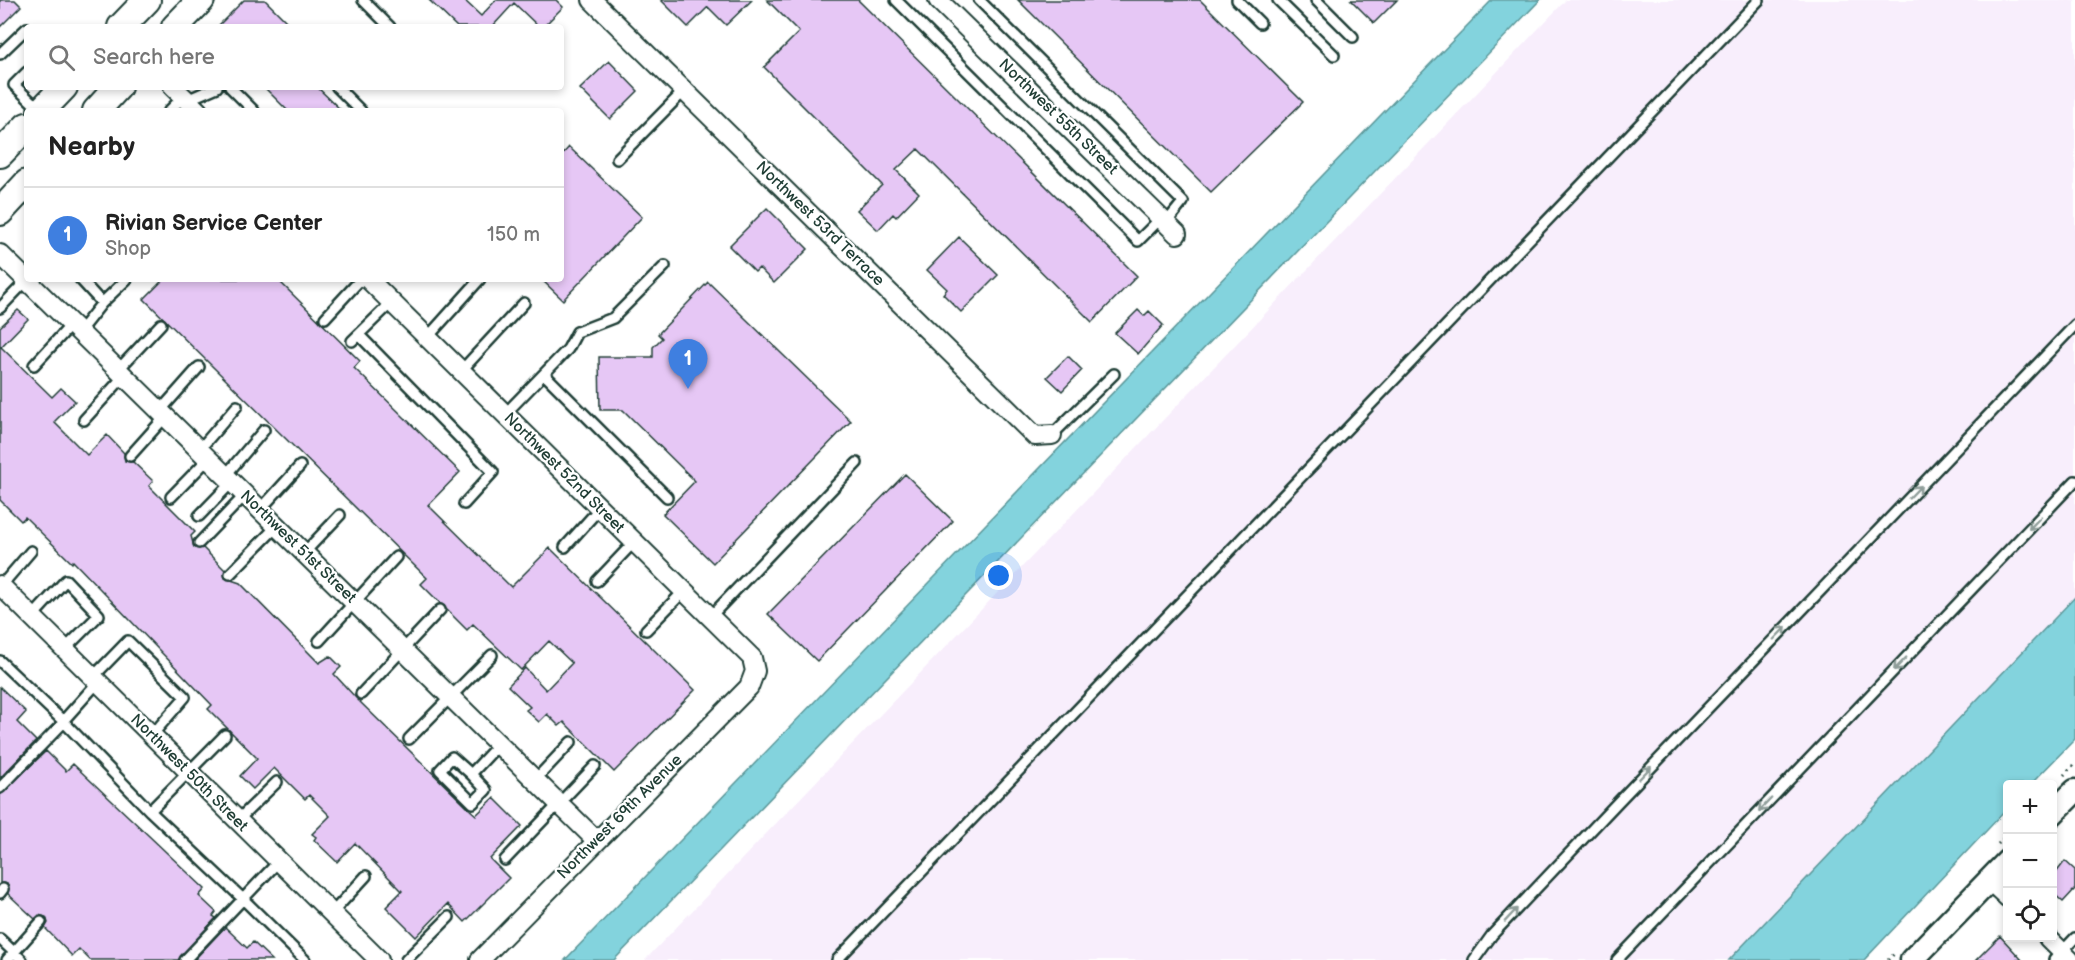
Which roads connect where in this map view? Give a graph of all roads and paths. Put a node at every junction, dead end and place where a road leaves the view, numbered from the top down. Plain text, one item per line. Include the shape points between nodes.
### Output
1 (147, 0) edge
2 (201, 0) edge
3 (363, 0) edge
4 (592, 0) edge
5 (896, 0) edge
6 (938, 0) edge
7 (979, 0) edge
8 (1237, 0) edge
9 (1278, 0) edge
10 (1316, 0) edge
11 (1759, 0) edge
12 (1260, 23) dead end
13 (124, 24) edge
14 (179, 24) edge
15 (387, 24) edge
16 (24, 31) edge
17 (1353, 37) dead end
18 (0, 54) edge
19 (1334, 56) dead end
20 (24, 75) edge
21 (61, 90) edge
22 (115, 90) edge
23 (209, 90) edge
24 (233, 90) edge
25 (340, 90) edge
26 (684, 91) junction
27 (185, 99) edge
28 (38, 108) edge
29 (44, 108) edge
30 (99, 108) edge
31 (251, 108) edge
32 (358, 108) edge
33 (24, 129) edge
34 (0, 154) edge
35 (617, 159) dead end
36 (24, 186) edge
37 (0, 212) edge
38 (1168, 225) junction
39 (0, 254) edge
40 (664, 266) dead end
41 (24, 272) edge
42 (33, 282) edge
43 (83, 282) edge
44 (124, 282) edge
45 (358, 282) edge
46 (371, 282) edge
47 (477, 282) edge
48 (392, 302) junction
49 (102, 303) junction
50 (524, 303) dead end
51 (0, 308) edge
52 (325, 318) dead end
53 (161, 324) dead end
54 (2075, 325) edge
55 (75, 328) junction
56 (427, 338) junction
57 (34, 365) dead end
58 (199, 368) dead end
59 (461, 371) junction
60 (121, 373) junction
61 (544, 374) junction
62 (1114, 374) dead end
63 (237, 406) dead end
64 (163, 414) junction
65 (505, 414) junction
66 (84, 420) dead end
67 (264, 430) dead end
68 (1052, 435) joint
69 (204, 455) junction
70 (130, 456) dead end
71 (857, 462) dead end
72 (300, 466) dead end
73 (2075, 481) edge
74 (234, 484) junction
75 (171, 497) dead end
76 (667, 497) dead end
77 (464, 504) dead end
78 (600, 508) junction
79 (260, 510) junction
80 (340, 515) dead end
81 (199, 516) dead end
82 (276, 526) junction
83 (634, 542) junction
84 (199, 543) dead end
85 (565, 547) dead end
86 (31, 550) dead end
87 (304, 553) junction
88 (396, 557) dead end
89 (230, 574) dead end
90 (597, 581) dead end
91 (0, 586) edge
92 (684, 591) junction
93 (354, 602) junction
94 (440, 610) dead end
95 (32, 617) junction
96 (710, 617) junction
97 (646, 630) dead end
98 (319, 641) dead end
99 (65, 650) junction
100 (403, 650) junction
101 (492, 655) dead end
102 (0, 661) edge
103 (755, 670) joint
104 (95, 680) junction
105 (362, 694) dead end
106 (451, 697) junction
107 (63, 721) junction
108 (152, 735) junction
109 (225, 735) dead end
110 (409, 739) dead end
111 (571, 742) dead end
112 (499, 744) junction
113 (595, 766) dead end
114 (190, 773) junction
115 (471, 774) junction
116 (535, 780) junction
117 (277, 782) dead end
118 (0, 788) edge
119 (2075, 791) edge
120 (559, 804) junction
121 (2057, 809) edge
122 (150, 811) junction
123 (238, 820) junction
124 (596, 840) junction
125 (505, 860) dead end
126 (279, 861) junction
127 (2003, 865) edge
128 (366, 876) dead end
129 (1989, 880) junction
130 (2003, 894) edge
131 (243, 899) junction
132 (332, 913) junction
133 (449, 917) dead end
134 (42, 922) dead end
135 (2075, 938) edge
136 (0, 939) edge
137 (2051, 942) edge
138 (14, 952) junction
139 (2062, 957) edge
140 (371, 958) edge
141 (7, 960) edge
142 (22, 960) edge
143 (185, 960) edge
144 (305, 960) edge
145 (406, 960) edge
146 (480, 960) edge
147 (837, 960) edge
148 (1474, 960) edge
149 (1617, 960) edge
150 (1912, 960) edge

1 - 13 main road
2 - 14 main road
3 - 15 lane
4 - 26 street, Northwest 53rd Terrace
5 - 38 lane via 1138,241
6 - 38 street, Northwest 55th Street
7 - 38 lane via 1183,202
8 - 12 lane
9 - 19 lane
10 - 17 lane
11 - 147 lane
16 - 18 lane
20 - 28 lane via 14,85
21 - 29 main road
22 - 30 main road
23 - 27 lane
24 - 31 lane
25 - 32 lane
26 - 35 lane
26 - 68 street, Northwest 53rd Terrace via 1035,436
33 - 34 main road
36 - 37 main road
39 - 41 street, Northwest 51st Street
40 - 61 lane via 613,318 577,332 568,349
41 - 51 lane
42 - 55 street, Northwest 51st Street
43 - 49 lane
44 - 49 lane
45 - 52 lane
46 - 48 street, Northwest 52nd Street
47 - 56 lane
48 - 56 street, Northwest 52nd Street
48 - 77 lane via 356,338 494,472
49 - 55 lane
50 - 59 lane
53 - 60 lane
148 -> 54 lane via 1507,918
55 - 57 lane
55 - 60 street, Northwest 51st Street
56 - 59 street, Northwest 52nd Street
58 - 64 lane
59 - 65 street, Northwest 52nd Street
60 - 64 street, Northwest 51st Street
60 - 66 lane
61 - 65 lane
61 - 76 lane
62 - 68 lane
63 - 69 lane
64 - 69 street, Northwest 51st Street
64 - 70 lane
65 - 78 street, Northwest 52nd Street
67 - 74 lane
69 - 74 street, Northwest 51st Street
69 - 75 lane
71 - 96 lane
72 - 79 lane
73 -> 149 lane
74 - 79 street, Northwest 51st Street
74 - 81 lane
74 - 84 lane
78 - 83 street, Northwest 52nd Street
78 - 85 lane
79 - 82 street, Northwest 51st Street
80 - 87 lane
82 - 87 street, Northwest 51st Street
82 - 89 lane
83 - 90 lane
83 - 92 street, Northwest 52nd Street
86 - 91 lane
87 - 93 street, Northwest 51st Street
88 - 93 lane
91 - 95 street, Northwest 50th Street
92 - 96 street, Northwest 52nd Street
92 - 97 lane
93 - 98 lane
93 - 100 street, Northwest 51st Street
94 - 100 lane
95 - 99 street, Northwest 50th Street
95 - 99 lane via 66,580 99,615
96 - 103 street, Northwest 52nd Street via 752,658
99 - 104 street, Northwest 50th Street
100 - 105 lane
100 - 106 street, Northwest 51st Street
101 - 106 lane
102 - 107 lane
103 - 124 street, Northwest 69th Avenue via 748,687
104 - 107 lane
104 - 108 street, Northwest 50th Street
104 - 108 lane via 128,641 185,697
106 - 110 lane
106 - 112 street, Northwest 51st Street
107 - 118 lane
107 - 122 lane
108 - 114 street, Northwest 50th Street
109 - 114 lane
111 - 116 lane
112 - 115 lane
112 - 116 street, Northwest 51st Street
113 - 120 lane
114 - 122 lane
114 - 123 street, Northwest 50th Street
115 - 115 lane via 452,757 440,770 473,803 486,790
116 - 120 street, Northwest 51st Street
117 - 123 lane
119 - 121 street
120 - 124 street, Northwest 51st Street
120 - 125 lane
122 - 131 lane
123 - 126 street, Northwest 50th Street
124 - 146 street, Northwest 69th Avenue
126 - 131 lane
126 - 132 street, Northwest 50th Street
127 - 129 street
128 - 132 lane
129 - 130 street
129 - 150 street
131 - 143 lane
131 - 144 lane
132 - 140 street, Northwest 50th Street
133 - 145 lane
134 - 138 lane
135 - 139 lane
136 - 138 lane
137 - 139 street
138 - 141 lane
138 - 142 lane

